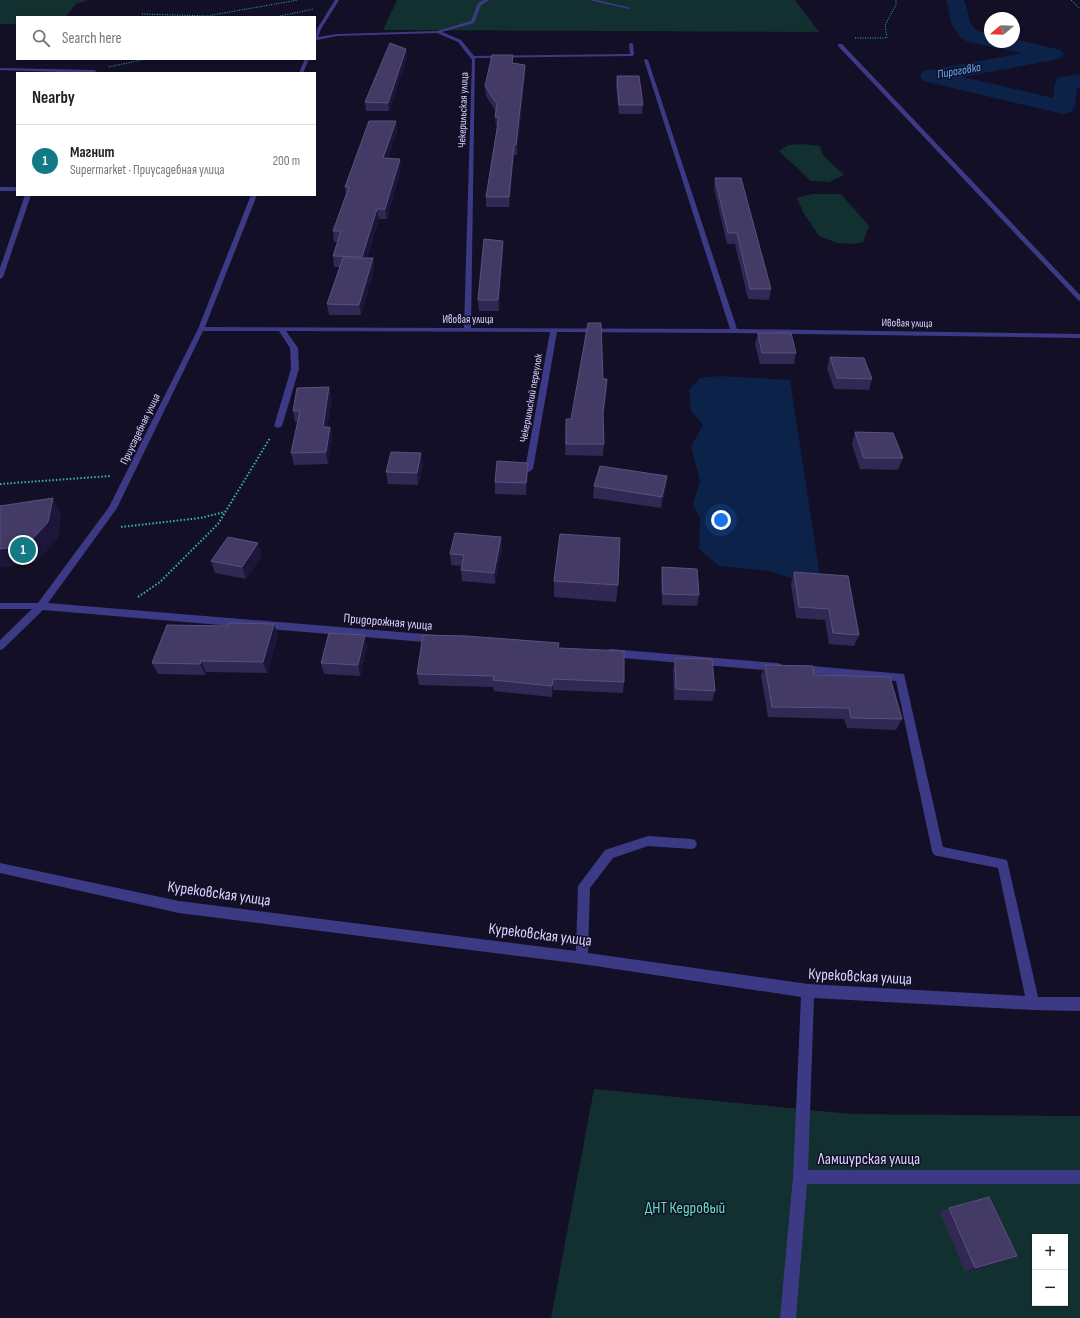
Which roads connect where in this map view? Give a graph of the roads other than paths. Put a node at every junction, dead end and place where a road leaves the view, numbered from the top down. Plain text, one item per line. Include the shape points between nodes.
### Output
1 (337, 0) edge
2 (487, 0) edge
3 (591, 0) edge
4 (629, 8) dead end
5 (437, 32) junction
6 (316, 37) edge
7 (316, 40) edge
8 (631, 44) dead end
9 (840, 45) road end
10 (473, 57) junction
11 (307, 60) edge
12 (646, 60) dead end
13 (0, 69) edge
14 (93, 72) edge
15 (301, 72) edge
16 (0, 189) edge
17 (16, 189) edge
18 (28, 196) edge
19 (254, 196) edge
20 (0, 278) edge
21 (1080, 299) edge
22 (201, 329) junction
23 (282, 330) junction
24 (467, 330) junction
25 (554, 330) junction
26 (734, 331) junction
27 (1080, 336) edge
28 (278, 426) road end
29 (529, 469) edge
30 (0, 606) edge
31 (41, 606) junction
32 (447, 640) edge
33 (0, 646) edge
34 (598, 652) edge
35 (691, 844) dead end
36 (0, 868) edge
37 (582, 958) junction
38 (808, 991) junction
39 (1033, 1003) junction
40 (1080, 1004) edge
41 (800, 1176) junction
42 (1080, 1177) edge
43 (788, 1318) edge

1 - 6 street
2 - 5 street via 479,4 473,22
3 - 4 street
5 - 7 street, Чекерильская улица via 337,35
5 - 10 street, Чекерильская улица via 453,36 464,43
8 - 10 street via 632,55
9 - 21 street
10 - 24 street, Чекерильская улица
11 - 15 street
12 - 26 street
13 - 14 street
16 - 17 street
18 - 20 street
19 - 22 street, Приусадебная улица
22 - 23 street, Ивовая улица
22 - 31 street, Приусадебная улица via 113,508
23 - 24 street, Ивовая улица
23 - 28 street via 294,348 295,369
24 - 25 street, Ивовая улица
25 - 26 street, Ивовая улица
25 - 29 street, Чекерильский переулок
26 - 27 street, Ивовая улица
30 - 31 street, Придорожная улица
31 - 32 street, Придорожная улица
31 - 33 street, Приусадебная улица
34 - 39 street via 900,677 938,851 1003,864
35 - 37 street via 648,841 609,854 584,886
36 - 37 street, Курековская улица via 179,907
37 - 38 street, Курековская улица
38 - 39 street, Курековская улица
38 - 41 street
39 - 40 street, Курековская улица
41 - 42 street, Ламшурская улица
41 - 43 street, Ламшурская улица

